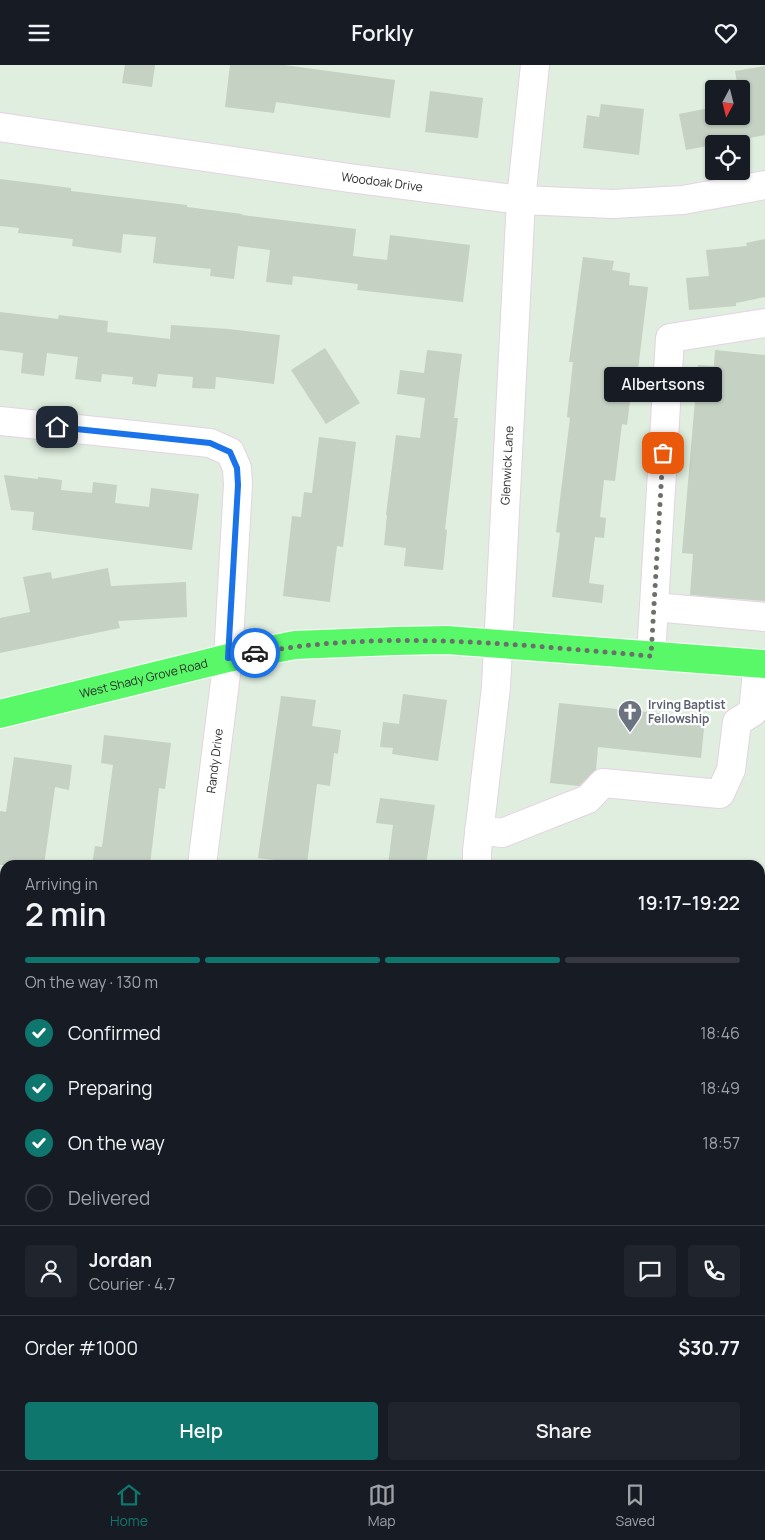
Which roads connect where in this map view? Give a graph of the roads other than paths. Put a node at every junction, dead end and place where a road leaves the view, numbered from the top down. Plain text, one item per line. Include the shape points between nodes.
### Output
1 (535, 65) edge
2 (0, 127) edge
3 (765, 185) edge
4 (521, 200) junction
5 (765, 323) edge
6 (0, 421) edge
7 (654, 607) junction
8 (765, 617) edge
9 (498, 644) junction
10 (651, 656) junction
11 (228, 658) junction
12 (762, 664) edge
13 (0, 714) edge
14 (479, 830) junction
15 (203, 860) edge
16 (477, 860) edge

1 - 4 street, Glenwick Lane
2 - 4 street, Woodoak Drive
3 - 4 street, Woodoak Drive via 683,200 613,204
4 - 9 street, Glenwick Lane
5 - 7 street via 670,338
6 - 11 street, Randy Drive via 210,443 230,452 237,468 238,485
7 - 8 street
7 - 10 street
9 - 10 main road, West Shady Grove Road
9 - 11 main road, West Shady Grove Road via 430,640 295,645
9 - 14 street, Glenwick Lane
10 - 12 main road, West Shady Grove Road
11 - 13 main road, West Shady Grove Road
11 - 15 street, Randy Drive
12 - 14 street via 753,712 737,722 730,770 720,794 603,783 588,799 510,830 502,833
14 - 16 street, Glenwick Lane

